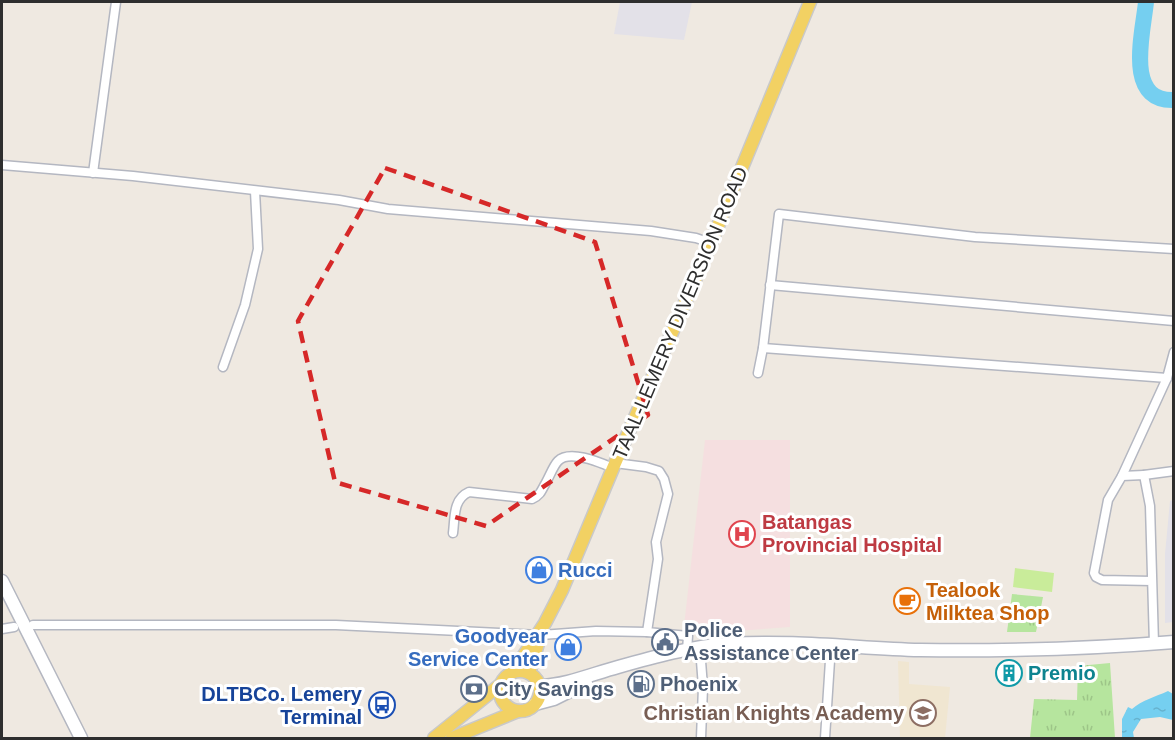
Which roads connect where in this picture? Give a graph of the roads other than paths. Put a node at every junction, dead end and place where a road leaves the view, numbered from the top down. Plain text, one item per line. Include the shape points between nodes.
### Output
1 (116, 2) edge
2 (810, 2) edge
3 (2, 165) edge
4 (93, 172) junction
5 (255, 191) junction
6 (711, 243) junction
7 (1173, 249) edge
8 (770, 285) junction
9 (1173, 321) edge
10 (763, 348) junction
11 (1173, 352) edge
12 (223, 367) dead end
13 (758, 373) dead end
14 (1167, 378) junction
15 (614, 465) junction
16 (1173, 471) edge
17 (1144, 475) junction
18 (1122, 476) junction
19 (453, 533) dead end
20 (2, 581) edge
21 (1152, 582) junction
22 (33, 625) dead end
23 (14, 627) dead end
24 (2, 629) edge
25 (541, 631) junction
26 (647, 632) junction
27 (1173, 642) edge
28 (1154, 644) junction
29 (831, 645) junction
30 (700, 648) junction
31 (687, 651) junction
32 (620, 666) junction
33 (513, 672) junction
34 (529, 673) junction
35 (501, 684) junction
36 (539, 687) junction
37 (535, 704) junction
38 (518, 711) junction
39 (81, 738) edge
40 (434, 738) edge
41 (452, 738) edge
42 (701, 738) edge
43 (825, 738) edge

1 - 4 street
2 - 6 main road, TAAL-LEMERY DIVERSION ROAD
3 - 4 street
4 - 5 street
5 - 6 street via 388,209 651,231
5 - 12 street via 258,249 245,305
6 - 15 main road, TAAL-LEMERY DIVERSION ROAD
7 - 8 street via 975,237 779,214
8 - 9 street
8 - 10 street
10 - 13 street
10 - 14 street
11 - 14 street
14 - 18 street
15 - 19 street via 594,460 559,460 541,493 532,499 470,492 458,500
15 - 25 main road, TAAL-LEMERY DIVERSION ROAD
15 - 26 street via 659,471 668,494 656,542 658,560
16 - 17 street
17 - 18 street
17 - 21 street via 1150,506
18 - 21 street via 1108,500 1094,573 1102,580
20 - 39 main road
21 - 28 street
22 - 25 street
23 - 24 street
25 - 26 street
25 - 33 main road, TAAL-LEMERY DIVERSION ROAD
25 - 34 main road, TAAL-LEMERY DIVERSION ROAD
26 - 31 street via 687,636
27 - 28 main road
28 - 29 main road via 1043,650
29 - 30 main road via 729,644
29 - 43 street
30 - 31 main road
30 - 42 street
31 - 32 main road
32 - 36 main road
32 - 37 main road via 554,699
33 - 34 main road
33 - 35 main road
34 - 36 main road
35 - 38 main road via 503,702
35 - 40 main road
36 - 37 main road
37 - 38 main road
38 - 41 main road

